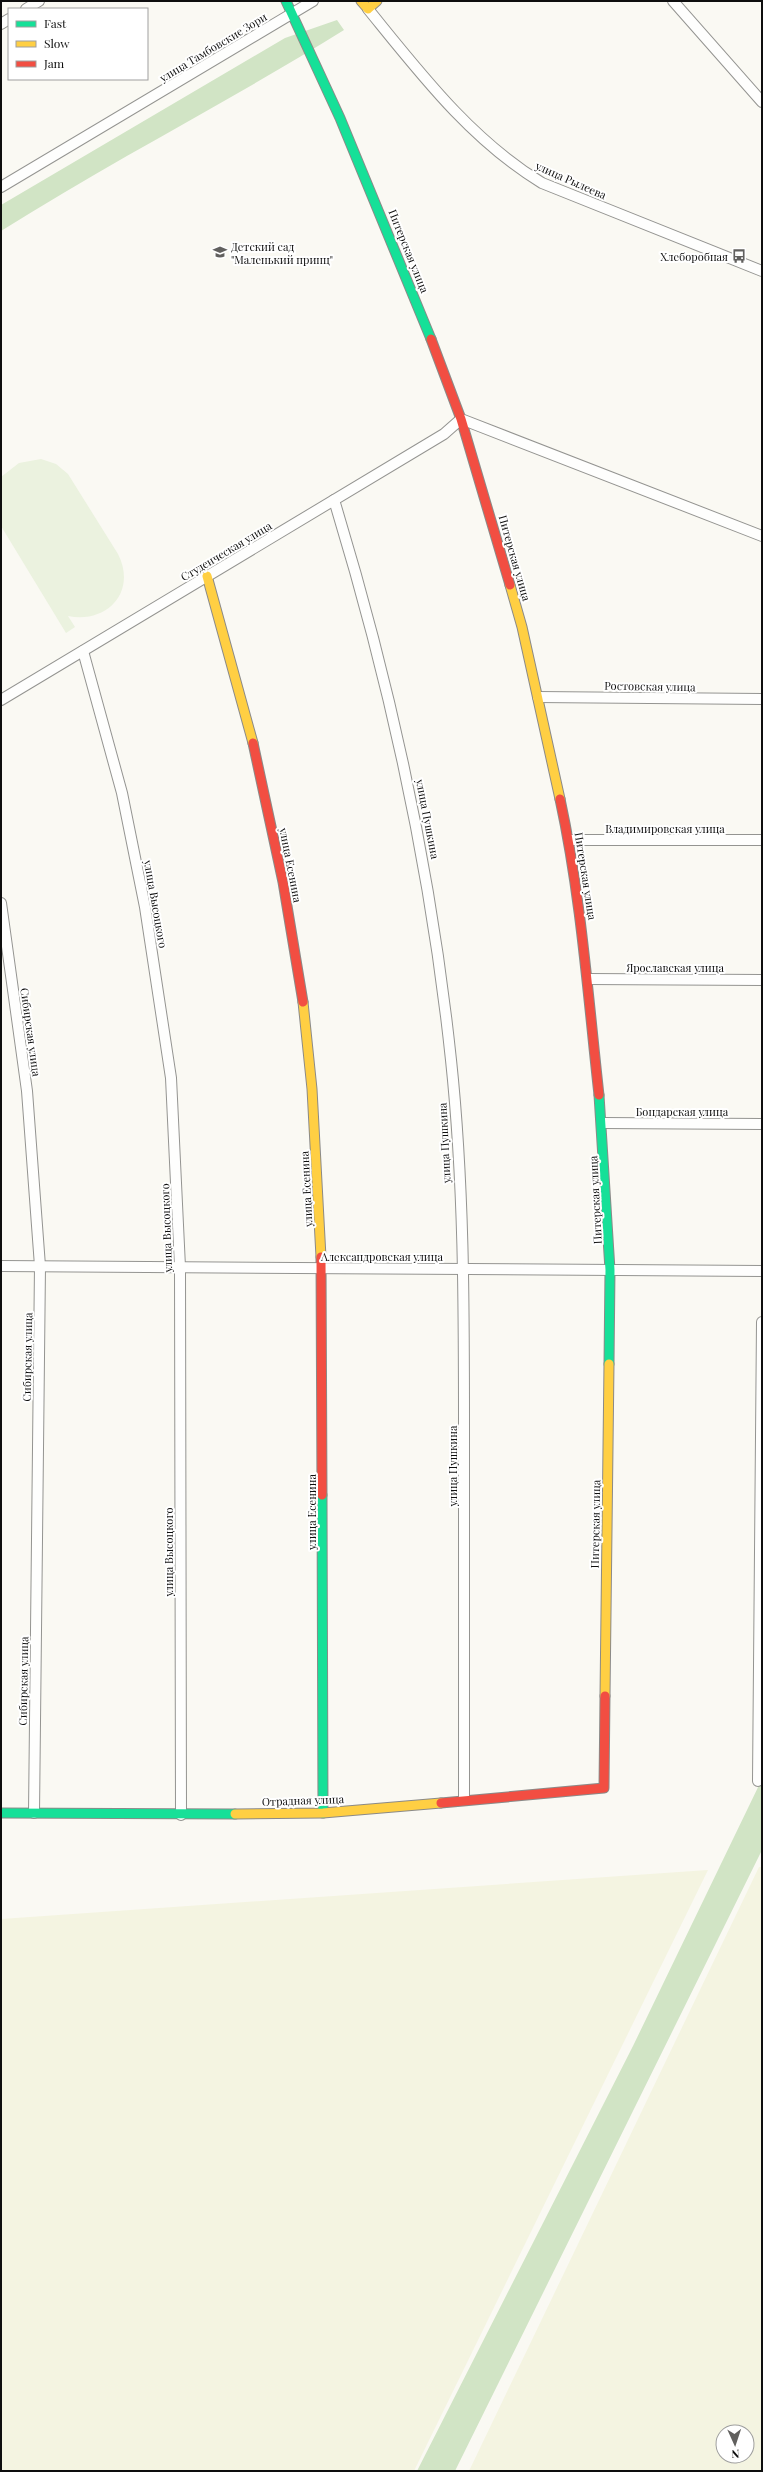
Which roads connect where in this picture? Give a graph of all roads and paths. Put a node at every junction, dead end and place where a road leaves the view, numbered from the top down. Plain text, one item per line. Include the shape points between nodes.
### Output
1 (39, 1) edge
2 (286, 1) edge
3 (313, 1) edge
4 (361, 1) edge
5 (377, 1) edge
6 (673, 1) edge
7 (28, 8) edge
8 (368, 9) junction
9 (293, 13) junction
10 (762, 102) edge
11 (1, 187) edge
12 (762, 271) edge
13 (461, 419) junction
14 (334, 500) junction
15 (762, 536) edge
16 (207, 576) junction
17 (83, 651) junction
18 (538, 697) junction
19 (1, 700) edge
20 (762, 700) edge
21 (569, 840) junction
22 (762, 840) edge
23 (1, 904) edge
24 (588, 979) junction
25 (762, 980) edge
26 (602, 1123) junction
27 (762, 1124) edge
28 (1, 1266) edge
29 (40, 1266) junction
30 (180, 1267) junction
31 (322, 1268) junction
32 (464, 1269) junction
33 (610, 1270) junction
34 (762, 1271) edge
35 (762, 1322) edge
36 (761, 1420) edge
37 (760, 1561) edge
38 (760, 1712) edge
39 (758, 1780) dead end
40 (604, 1788) joint
41 (464, 1799) junction
42 (1, 1813) edge
43 (34, 1813) junction
44 (323, 1813) junction
45 (181, 1815) junction

1 - 7 street
2 - 9 street, Питерская улица
3 - 9 street, улица Тамбовские Зори
4 - 8 street, улица Рылеева
5 - 8 street
6 - 10 street
8 - 12 street, улица Рылеева via 460,118 493,149 518,167 542,182
9 - 11 street, улица Тамбовские Зори
9 - 13 street, Питерская улица via 386,226
13 - 14 street, Студенческая улица via 444,434
13 - 15 street
13 - 18 street, Питерская улица via 522,627
14 - 16 street, Студенческая улица
14 - 32 street, улица Пушкина via 356,570 405,765 428,886 452,1064
16 - 17 street, Студенческая улица
16 - 31 street, улица Есенина via 249,722 283,882 301,985 312,1089
17 - 19 street, Студенческая улица
17 - 30 street, улица Высоцкого via 122,793 145,907 171,1078
18 - 20 street, Ростовская улица
18 - 21 street, Питерская улица
21 - 22 street, Владимировская улица
21 - 24 street, Питерская улица
23 - 29 street, Сибирская улица via 27,1091
24 - 25 street, Ярославская улица
24 - 26 street, Питерская улица
26 - 27 street, Бондарская улица
26 - 33 street, Питерская улица
28 - 29 street, Александровская улица
29 - 30 street, Александровская улица
29 - 43 street, Сибирская улица
30 - 31 street, Александровская улица
30 - 45 street, улица Высоцкого
31 - 32 street, Александровская улица
31 - 44 street, улица Есенина
32 - 33 street, Александровская улица
32 - 41 street, улица Пушкина
33 - 34 street, Александровская улица
33 - 40 street, Питерская улица
35 - 36 street
36 - 37 street
37 - 38 street
38 - 39 street
40 - 41 street, Отрадная улица
41 - 44 street, Отрадная улица
42 - 43 street, Отрадная улица
43 - 45 street, Отрадная улица
44 - 45 street, Отрадная улица

